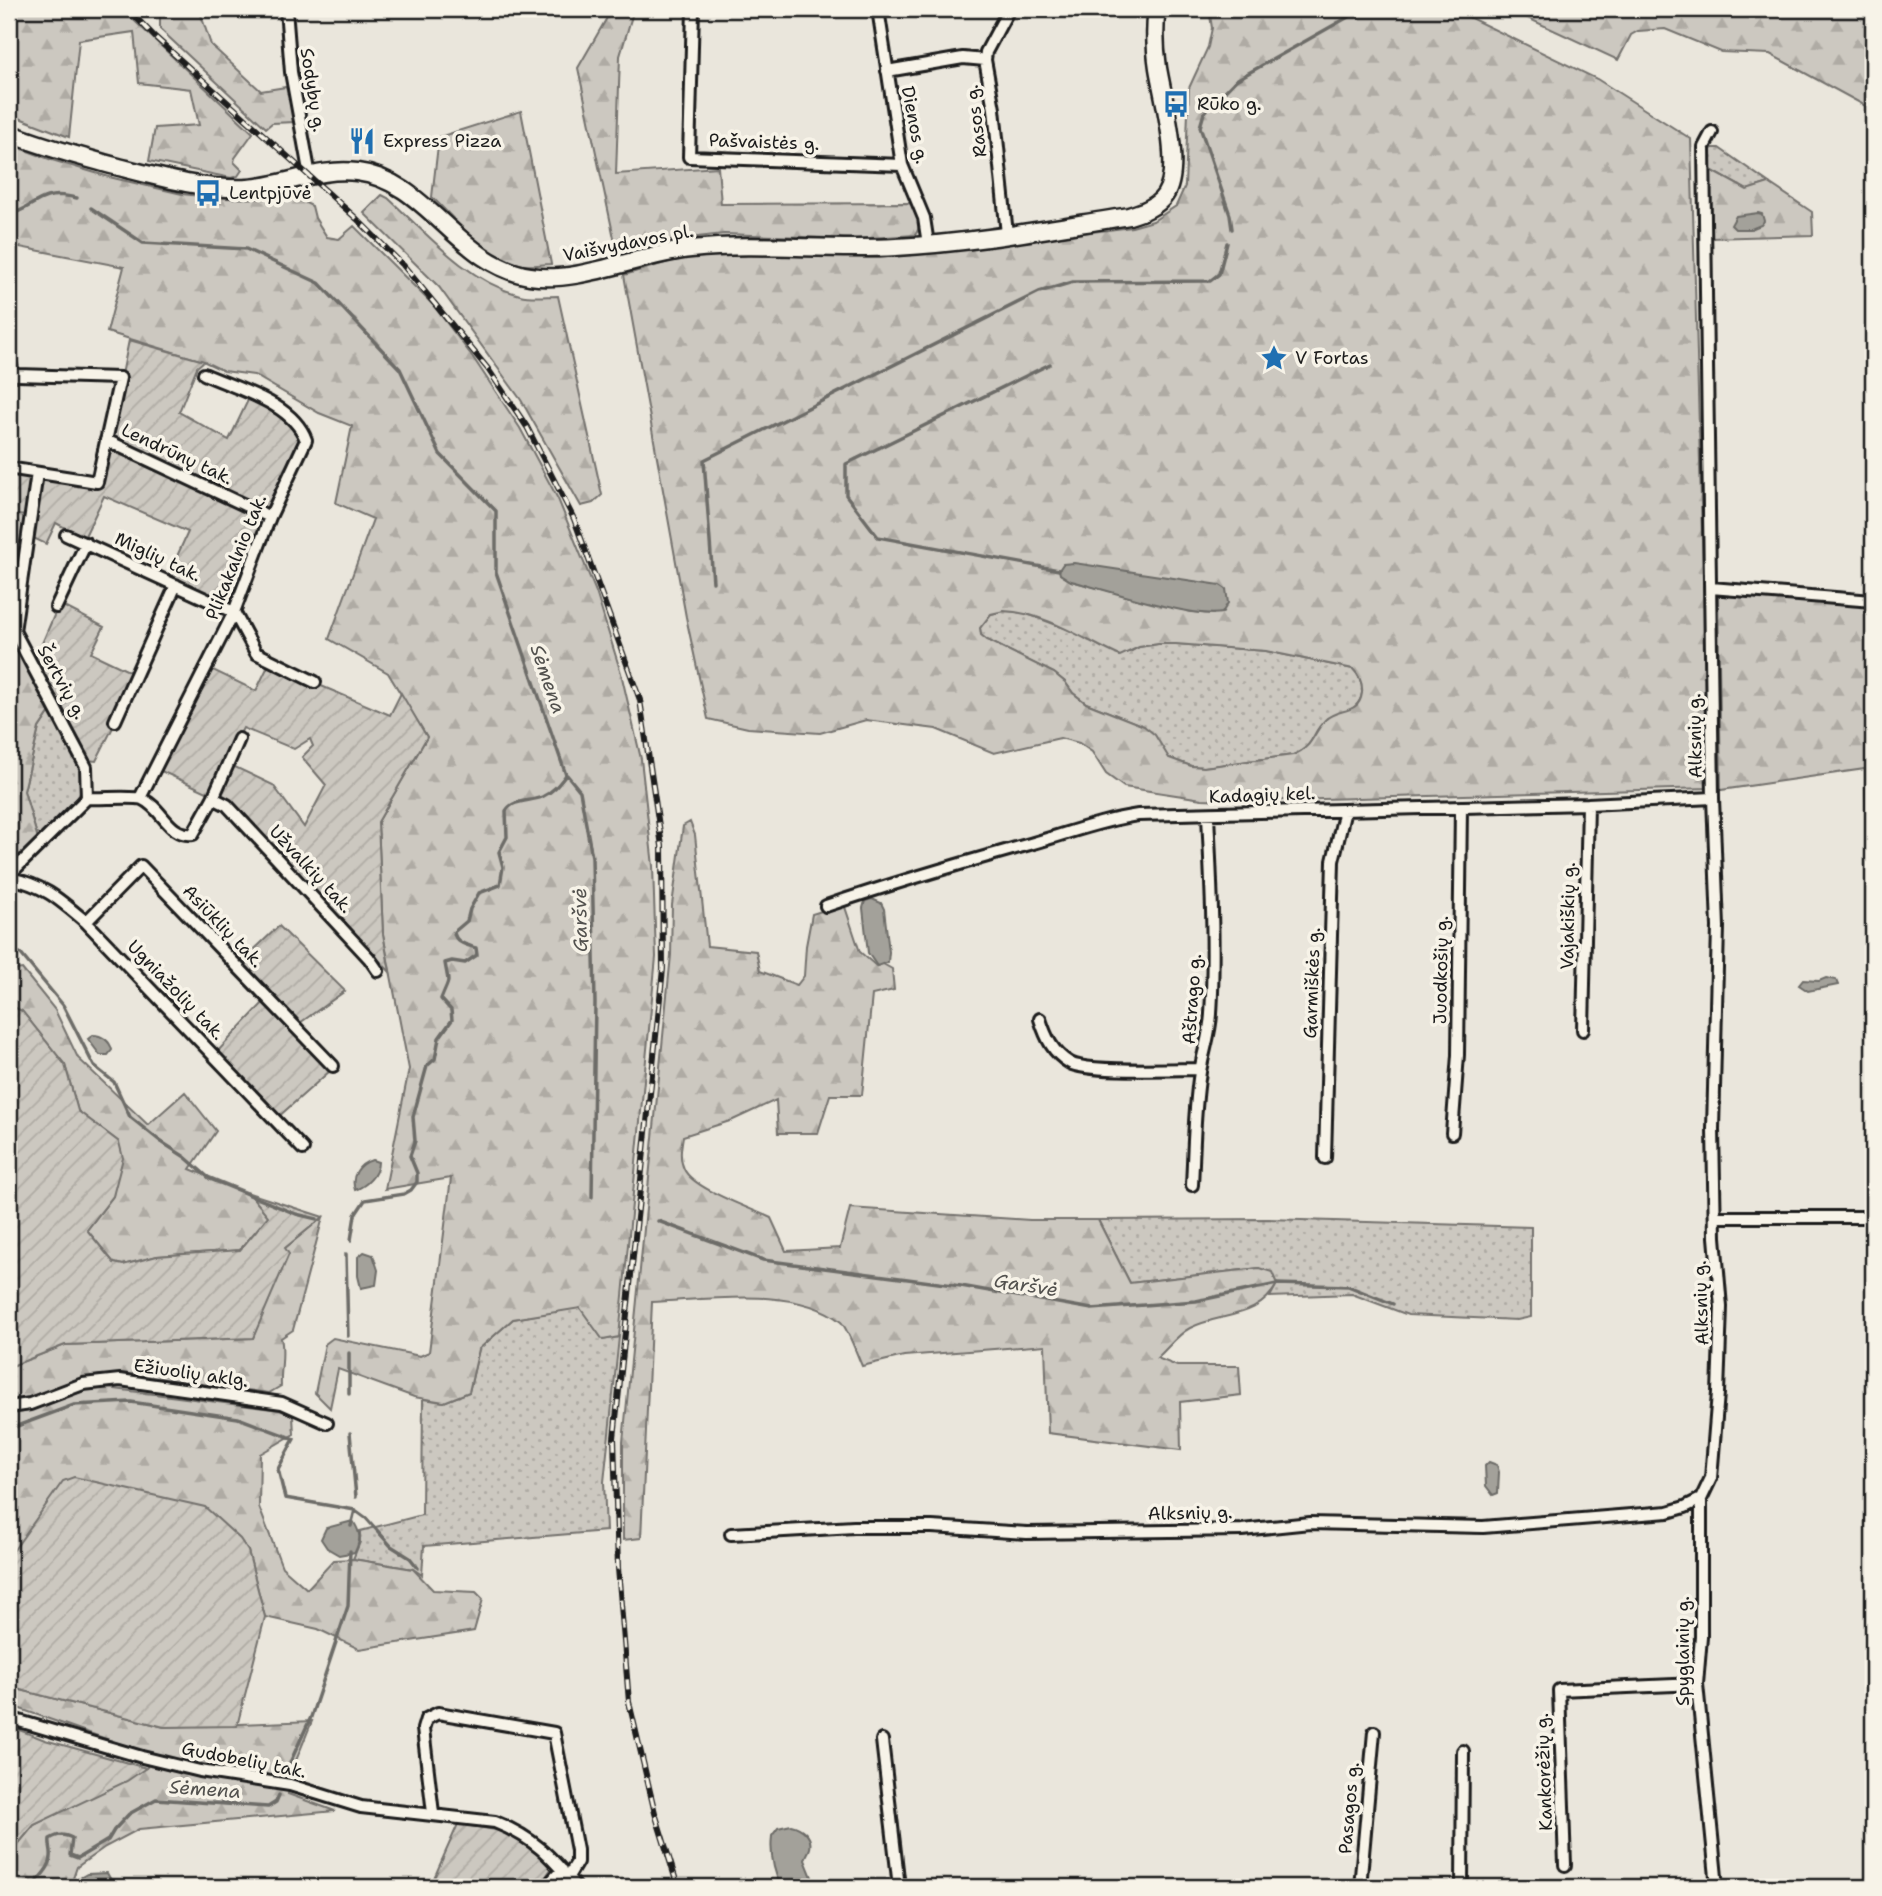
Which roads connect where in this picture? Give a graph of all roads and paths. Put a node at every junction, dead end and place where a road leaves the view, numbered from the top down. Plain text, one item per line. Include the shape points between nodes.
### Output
1 (286, 9) edge
2 (693, 9) edge
3 (878, 9) edge
4 (1009, 9) edge
5 (1137, 9) edge
6 (1156, 10) edge
7 (985, 60) junction
8 (887, 71) junction
9 (1712, 132) dead end
10 (9, 133) edge
11 (902, 165) junction
12 (310, 176) junction
13 (1007, 234) junction
14 (928, 244) junction
15 (9, 359) edge
16 (204, 374) dead end
17 (106, 440) junction
18 (14, 469) dead end
19 (37, 473) junction
20 (270, 517) junction
21 (66, 535) dead end
22 (86, 544) junction
23 (176, 585) junction
24 (1711, 588) junction
25 (1873, 601) edge
26 (56, 607) dead end
27 (234, 612) junction
28 (315, 682) dead end
29 (115, 721) dead end
30 (239, 739) dead end
31 (87, 798) junction
32 (140, 798) junction
33 (213, 798) junction
34 (1713, 798) junction
35 (1588, 804) junction
36 (1461, 807) junction
37 (1345, 810) junction
38 (1209, 815) junction
39 (9, 876) edge
40 (826, 906) dead end
41 (86, 922) junction
42 (378, 971) dead end
43 (1040, 1020) dead end
44 (1583, 1030) dead end
45 (333, 1066) dead end
46 (1200, 1069) junction
47 (1452, 1133) dead end
48 (303, 1149) dead end
49 (1325, 1158) dead end
50 (1192, 1185) dead end
51 (1715, 1217) junction
52 (1873, 1217) edge
53 (9, 1407) edge
54 (327, 1423) dead end
55 (1702, 1499) junction
56 (731, 1534) dead end
57 (1697, 1684) junction
58 (9, 1718) edge
59 (1374, 1732) dead end
60 (882, 1740) dead end
61 (1464, 1751) dead end
62 (433, 1813) junction
63 (1565, 1865) dead end
64 (565, 1873) junction
65 (546, 1887) edge
66 (576, 1887) edge
67 (899, 1887) edge
68 (1360, 1887) edge
69 (1462, 1887) edge
70 (1717, 1887) edge

1 - 12 street, Sodybų g. via 291,72
2 - 11 street, Pašvaistės g. via 689,157
3 - 8 street, Dienos g.
4 - 7 street, Rasos g.
5 - 6 street
6 - 13 main road, Vaišvydavos pl. via 1156,46 1171,152 1171,180 1164,198 1129,216
7 - 8 street via 963,58
7 - 13 street, Rasos g.
8 - 11 street, Dienos g.
9 - 24 street, Alksnių g. via 1704,147
10 - 12 main road, Vaišvydavos pl. via 70,154 209,187 249,188
11 - 14 street, Dienos g. via 924,218
12 - 14 main road, Vaišvydavos pl. via 343,171 381,178 408,194 482,258 530,276 563,277 654,254 716,246
13 - 14 main road, Vaišvydavos pl.
15 - 17 street via 18,376 120,378
16 - 20 street, Plikakalnio tak. via 281,408 301,428 306,440
17 - 19 street via 97,482
17 - 20 street, Lendrūnų tak.
18 - 19 street
19 - 31 street, Šertvių g. via 14,631 86,767
20 - 27 street, Plikakalnio tak.
21 - 22 street, Miglių tak.
22 - 23 street, Miglių tak.
22 - 26 street
23 - 27 street, Miglių tak.
23 - 29 street
24 - 25 street
24 - 34 street, Alksnių g.
27 - 28 street via 256,653
27 - 32 street, Plikakalnio tak.
30 - 33 street
31 - 32 street
31 - 39 street
32 - 33 street via 183,835 193,834
33 - 42 street, Užvalkių tak. via 227,805
34 - 35 street, Kadagių kel.
34 - 51 street, Alksnių g. via 1718,927
35 - 36 street, Kadagių kel.
35 - 44 street, Vajakiškių g.
36 - 37 street, Kadagių kel.
36 - 47 street, Juodkošių g. via 1458,1055
37 - 38 street, Kadagių kel.
37 - 49 street, Garmiškės g. via 1333,861
38 - 40 street, Kadagių kel. via 1115,820
38 - 46 street, Aštrago g. via 1214,960 1211,1018
39 - 41 street, Ugniažolių tak. via 56,896
41 - 45 street, Asiūklių tak. via 141,866
41 - 48 street, Ugniažolių tak.
43 - 46 street via 1046,1040 1072,1065
46 - 50 street, Aštrago g.
51 - 52 street
51 - 55 street, Alksnių g. via 1721,1307 1718,1393 1711,1478
53 - 54 street, Ežiuolių aklg. via 83,1384 120,1380 282,1403
55 - 56 street, Alksnių g. via 1668,1512 1483,1527 1310,1523 1242,1530 1027,1533 854,1527
55 - 57 street, Spyglainių g.
57 - 63 street, Kankorėžių g. via 1559,1690
57 - 70 street, Spyglainių g.
58 - 62 street, Gudobelių tak. via 200,1771 290,1785 361,1807
59 - 68 street, Pasagos g.
60 - 67 street
61 - 69 street
62 - 64 street, Gudobelių tak. via 514,1829 537,1843
62 - 64 street via 426,1719 438,1713 554,1733 577,1850 577,1862
64 - 65 street
64 - 66 street, Gudobelių tak.

